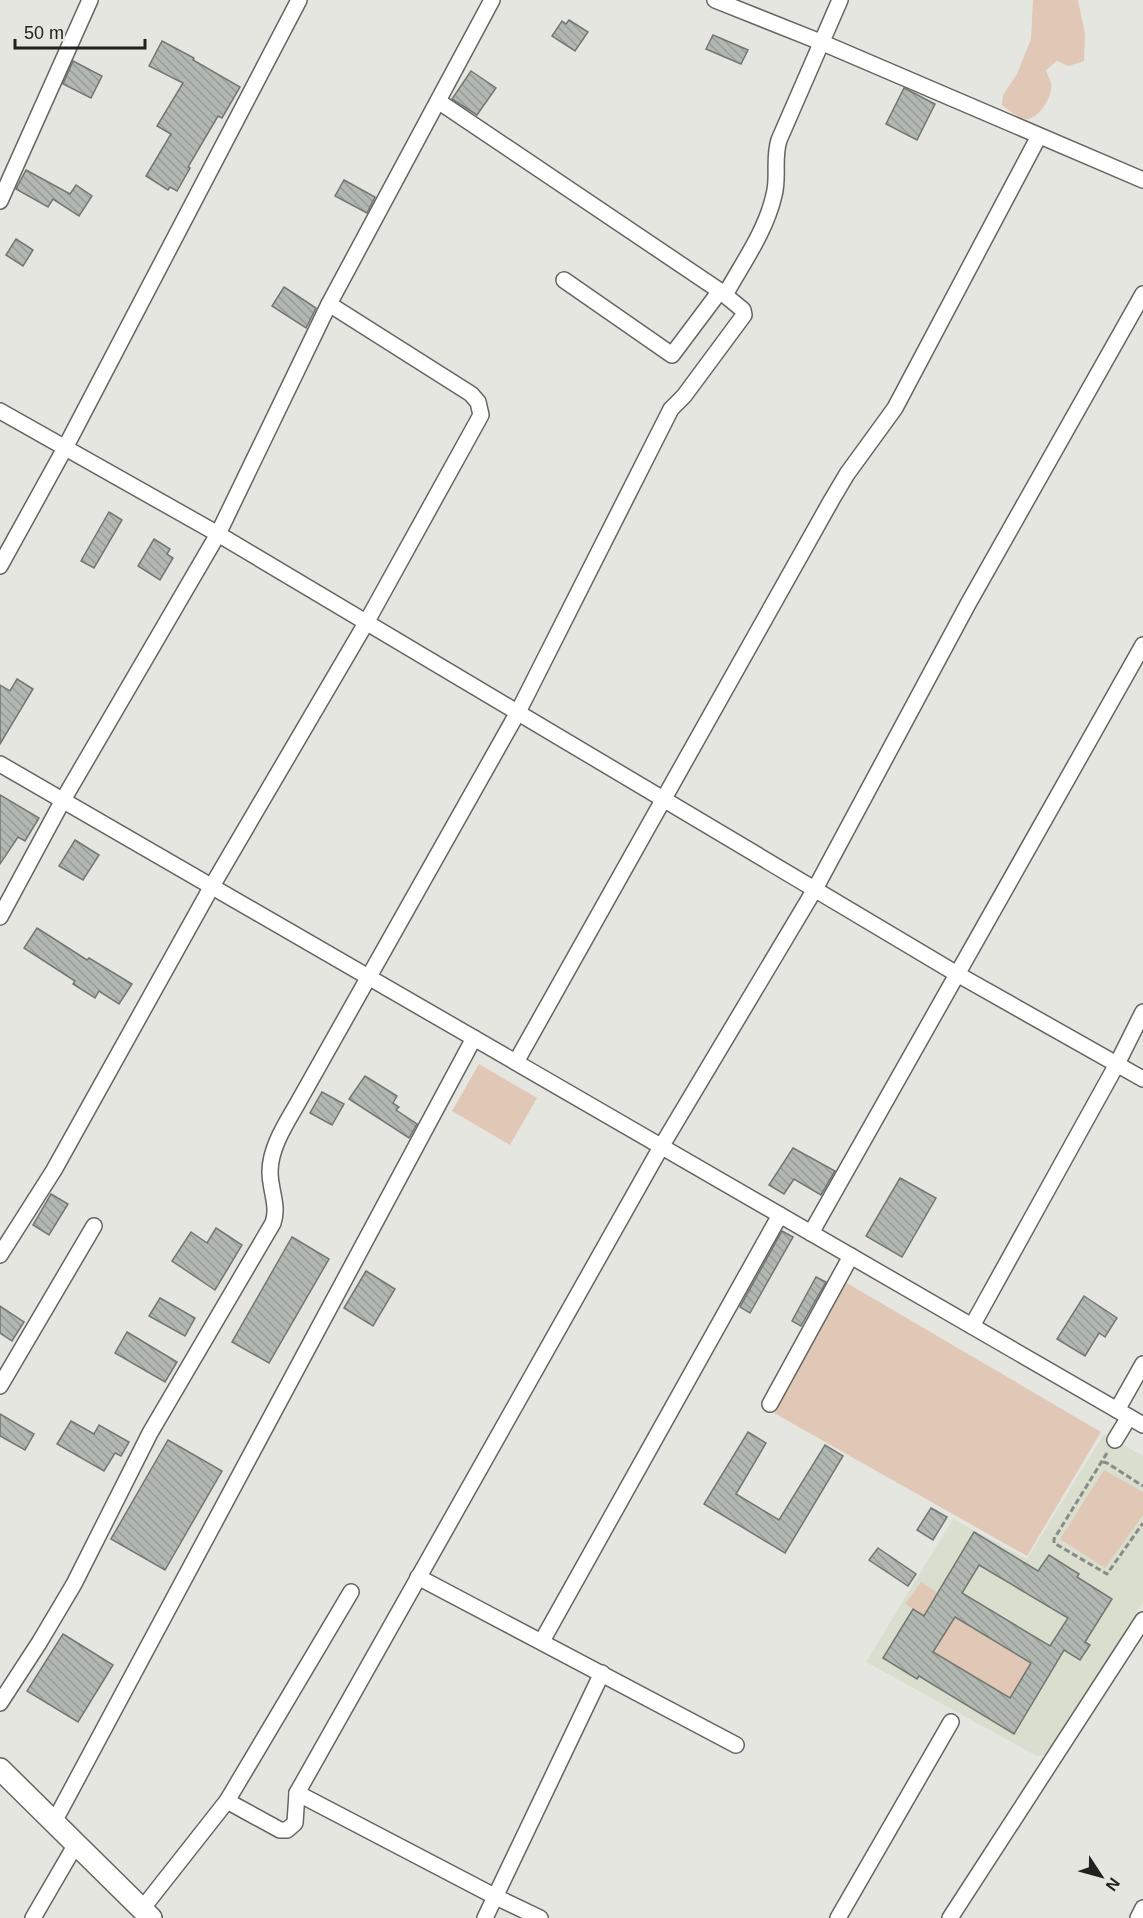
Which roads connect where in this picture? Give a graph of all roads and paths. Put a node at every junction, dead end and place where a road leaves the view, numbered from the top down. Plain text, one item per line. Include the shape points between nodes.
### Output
1 (90, 0) edge
2 (299, 0) edge
3 (492, 0) edge
4 (715, 0) edge
5 (840, 0) edge
6 (823, 43) junction
7 (438, 101) junction
8 (1039, 136) junction
9 (1143, 180) edge
10 (0, 201) edge
11 (564, 280) dead end
12 (722, 293) junction
13 (1143, 294) edge
14 (329, 304) junction
15 (0, 411) edge
16 (65, 448) junction
17 (218, 534) junction
18 (0, 566) edge
19 (366, 623) junction
20 (1143, 645) edge
21 (518, 712) junction
22 (0, 764) edge
23 (63, 800) junction
24 (665, 800) junction
25 (212, 886) junction
26 (815, 889) junction
27 (0, 917) edge
28 (957, 974) junction
29 (369, 977) junction
30 (1143, 1012) edge
31 (474, 1038) junction
32 (516, 1062) junction
33 (1116, 1064) junction
34 (1143, 1079) edge
35 (662, 1147) junction
36 (780, 1215) junction
37 (94, 1226) dead end
38 (811, 1233) junction
39 (0, 1255) edge
40 (851, 1256) junction
41 (972, 1326) junction
42 (1143, 1364) edge
43 (0, 1386) edge
44 (770, 1404) dead end
45 (1123, 1414) junction
46 (1143, 1425) edge
47 (1115, 1440) dead end
48 (1143, 1486) edge
49 (1143, 1522) edge
50 (418, 1577) junction
51 (351, 1592) dead end
52 (1143, 1620) edge
53 (542, 1641) junction
54 (602, 1673) junction
55 (0, 1703) edge
56 (951, 1722) dead end
57 (736, 1744) dead end
58 (0, 1769) edge
59 (297, 1793) junction
60 (227, 1801) junction
61 (54, 1822) junction
62 (76, 1844) junction
63 (496, 1897) junction
64 (1143, 1908) edge
65 (146, 1913) edge
66 (33, 1918) edge
67 (485, 1918) edge
68 (540, 1918) edge
69 (838, 1918) edge
70 (950, 1918) edge
71 (1138, 1918) edge

1 - 10 street
2 - 16 street
3 - 7 street
4 - 6 street
5 - 6 street
6 - 8 street
6 - 12 street via 779,140 776,191 768,216
7 - 12 street
7 - 14 street
8 - 9 street
8 - 24 street via 895,408 831,501
11 - 12 street via 672,355
12 - 21 street via 744,315 671,409
13 - 26 street via 968,604
14 - 17 street
14 - 19 street via 471,394 478,402 481,416
15 - 16 street
16 - 17 street
16 - 18 street
17 - 19 street
17 - 23 street
19 - 21 street
19 - 25 street
20 - 28 street
21 - 24 street
21 - 29 street
22 - 23 street
23 - 25 street
23 - 27 street
24 - 26 street
24 - 32 street
25 - 29 street
25 - 39 street via 54,1170
26 - 28 street
26 - 35 street
28 - 33 street
28 - 38 street
29 - 31 street
29 - 55 street via 275,1146 270,1171 273,1224 150,1433 74,1584
30 - 33 street
31 - 32 street
31 - 61 street
32 - 35 street
33 - 34 street
33 - 41 street
35 - 36 street
35 - 50 street
36 - 38 street
36 - 53 street
37 - 43 street
38 - 40 street
40 - 41 street
40 - 44 street
41 - 45 street
42 - 45 street
45 - 46 street
45 - 47 street
48 - 49 path via 1101,1463 1053,1541 1107,1574
50 - 53 street
50 - 59 street
51 - 60 street
52 - 70 street
53 - 54 street
54 - 57 street
54 - 63 street
56 - 69 street
58 - 61 main road
59 - 60 street via 295,1823 287,1830 271,1826
59 - 63 street
60 - 65 street
61 - 62 main road
62 - 65 main road
62 - 66 street
63 - 67 street
63 - 68 street
64 - 71 street

